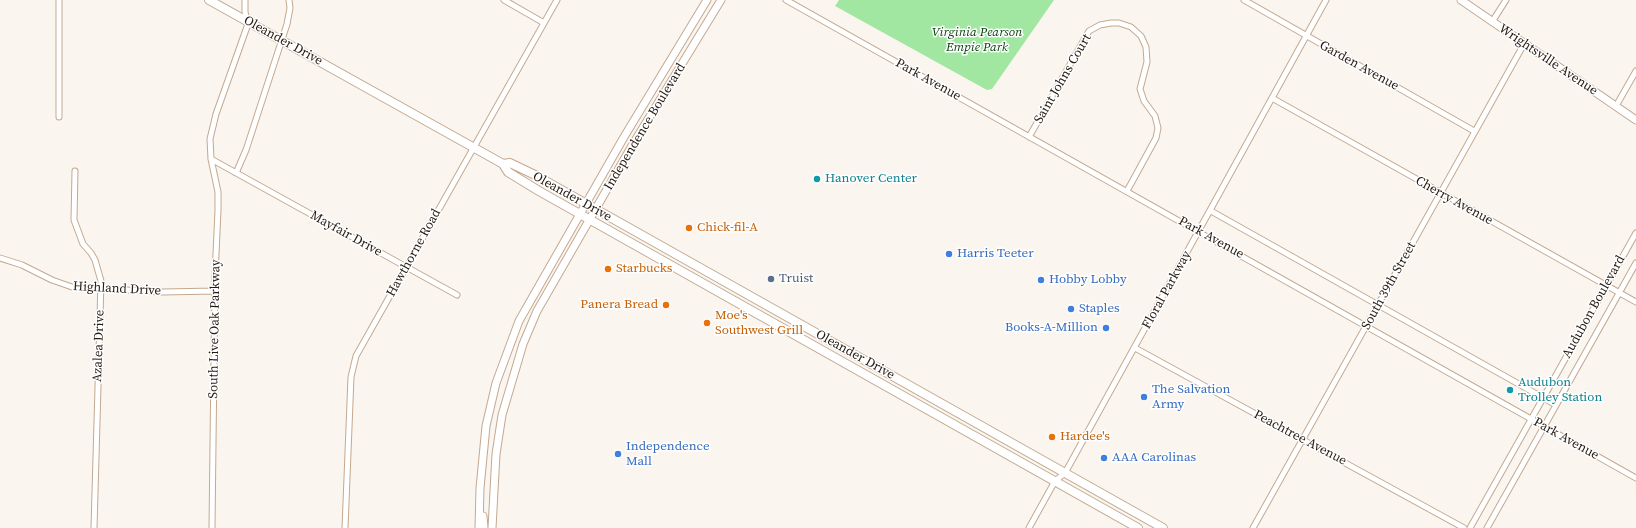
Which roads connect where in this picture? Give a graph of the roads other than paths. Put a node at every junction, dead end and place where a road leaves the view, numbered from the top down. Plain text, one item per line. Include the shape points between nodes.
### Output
1 (59, 0) edge
2 (209, 0) edge
3 (245, 0) edge
4 (289, 0) edge
5 (504, 0) edge
6 (557, 0) edge
7 (707, 0) edge
8 (721, 0) edge
9 (786, 0) edge
10 (1244, 0) edge
11 (1326, 0) edge
12 (1461, 0) edge
13 (1506, 0) edge
14 (247, 21) junction
15 (1492, 22) junction
16 (544, 23) junction
17 (1306, 36) junction
18 (282, 41) junction
19 (1524, 44) junction
20 (1636, 71) edge
21 (1272, 98) junction
22 (1616, 106) junction
23 (59, 117) dead end
24 (1636, 120) edge
25 (1474, 131) junction
26 (1029, 137) junction
27 (474, 147) junction
28 (211, 159) junction
29 (503, 164) junction
30 (75, 171) dead end
31 (236, 173) junction
32 (1127, 191) junction
33 (1440, 193) junction
34 (586, 204) junction
35 (596, 210) junction
36 (1211, 211) junction
37 (580, 214) junction
38 (590, 220) junction
39 (1199, 232) junction
40 (1636, 233) edge
41 (0, 258) edge
42 (1636, 263) edge
43 (406, 267) junction
44 (1607, 285) junction
45 (101, 289) junction
46 (216, 291) junction
47 (1619, 293) junction
48 (457, 295) dead end
49 (1636, 302) edge
50 (1378, 305) junction
51 (1367, 326) junction
52 (1135, 348) junction
53 (1543, 398) junction
54 (1556, 405) junction
55 (1531, 419) junction
56 (1544, 427) junction
57 (1302, 440) junction
58 (1065, 473) junction
59 (1636, 478) edge
60 (1055, 481) junction
61 (480, 488) junction
62 (94, 528) edge
63 (212, 528) edge
64 (345, 528) edge
65 (479, 528) edge
66 (484, 528) edge
67 (492, 528) edge
68 (1029, 528) edge
69 (1138, 528) edge
70 (1163, 528) edge
71 (1253, 528) edge
72 (1464, 528) edge
73 (1470, 528) edge
74 (1487, 528) edge

1 - 23 street
2 - 14 main road, Oleander Drive
3 - 14 street, South Live Oak Parkway
4 - 18 street via 289,15
5 - 16 street
6 - 16 street, Hawthorne Road
7 - 34 main road, Independence Boulevard
8 - 35 main road, Independence Boulevard
9 - 26 street, Park Avenue
10 - 17 street, Garden Avenue
11 - 17 street, Floral Parkway
12 - 15 main road, Wrightsville Avenue
13 - 15 street
14 - 18 main road, Oleander Drive
14 - 28 street, South Live Oak Parkway via 245,35 216,114 211,134
15 - 19 main road, Wrightsville Avenue
16 - 27 street, Hawthorne Road
17 - 21 street, Floral Parkway
17 - 25 street, Garden Avenue
18 - 27 main road, Oleander Drive
18 - 31 street
19 - 22 main road, Wrightsville Avenue
19 - 25 street, South 39th Street
20 - 22 street
21 - 33 street, Cherry Avenue
21 - 36 street, Floral Parkway
22 - 24 main road, Wrightsville Avenue
25 - 33 street, South 39th Street
26 - 32 street, Park Avenue
26 - 32 street, Saint Johns Court via 1088,33 1100,25 1111,23 1131,27 1141,36 1146,47 1147,62 1140,89 1144,101 1155,116 1158,128 1156,138
27 - 29 main road, Oleander Drive
27 - 43 street, Hawthorne Road
28 - 31 street
28 - 46 street, South Live Oak Parkway via 218,192
29 - 34 main road, Oleander Drive via 510,163
29 - 37 main road, Oleander Drive via 508,172
30 - 45 street, Azalea Drive via 74,220 83,244 95,260
31 - 43 street, Mayfair Drive
32 - 39 street, Park Avenue
33 - 44 street, Cherry Avenue
33 - 50 street, South 39th Street
34 - 35 main road, Oleander Drive
34 - 37 main road, Independence Boulevard
35 - 38 main road, Independence Boulevard
35 - 58 main road, Oleander Drive
36 - 39 street, Floral Parkway
36 - 50 street, Park Avenue
37 - 38 main road, Oleander Drive
37 - 61 main road, Independence Boulevard via 527,305 511,341 496,383 486,426
38 - 60 main road, Oleander Drive
38 - 67 main road, Independence Boulevard via 539,307 523,344 502,415 496,454
39 - 51 street, Park Avenue
39 - 52 street, Floral Parkway
40 - 44 street, Audubon Boulevard
41 - 45 street, Highland Drive via 22,265 66,286
42 - 47 street, Audubon Boulevard
43 - 48 street, Mayfair Drive
43 - 64 street, Hawthorne Road via 356,356 352,371
44 - 47 street, Cherry Avenue
44 - 53 street, Audubon Boulevard
45 - 46 street, Highland Drive
45 - 62 street, Azalea Drive
46 - 63 street, South Live Oak Parkway
47 - 49 street, Cherry Avenue
47 - 54 street, Audubon Boulevard
50 - 51 street, South 39th Street
50 - 53 street, Park Avenue
51 - 55 street, Park Avenue
51 - 57 street, South 39th Street
52 - 57 street, Peachtree Avenue
52 - 58 street, Floral Parkway
53 - 54 street, Park Avenue
53 - 55 street, Audubon Boulevard
54 - 56 street, Audubon Boulevard
55 - 56 street, Park Avenue
55 - 73 street, Audubon Boulevard
56 - 59 street, Park Avenue
56 - 74 street, Audubon Boulevard
57 - 71 street, South 39th Street
57 - 72 street, Peachtree Avenue
58 - 60 street
58 - 70 main road, Oleander Drive
60 - 68 street
60 - 69 main road, Oleander Drive
61 - 65 main road, Independence Boulevard
61 - 66 main road

